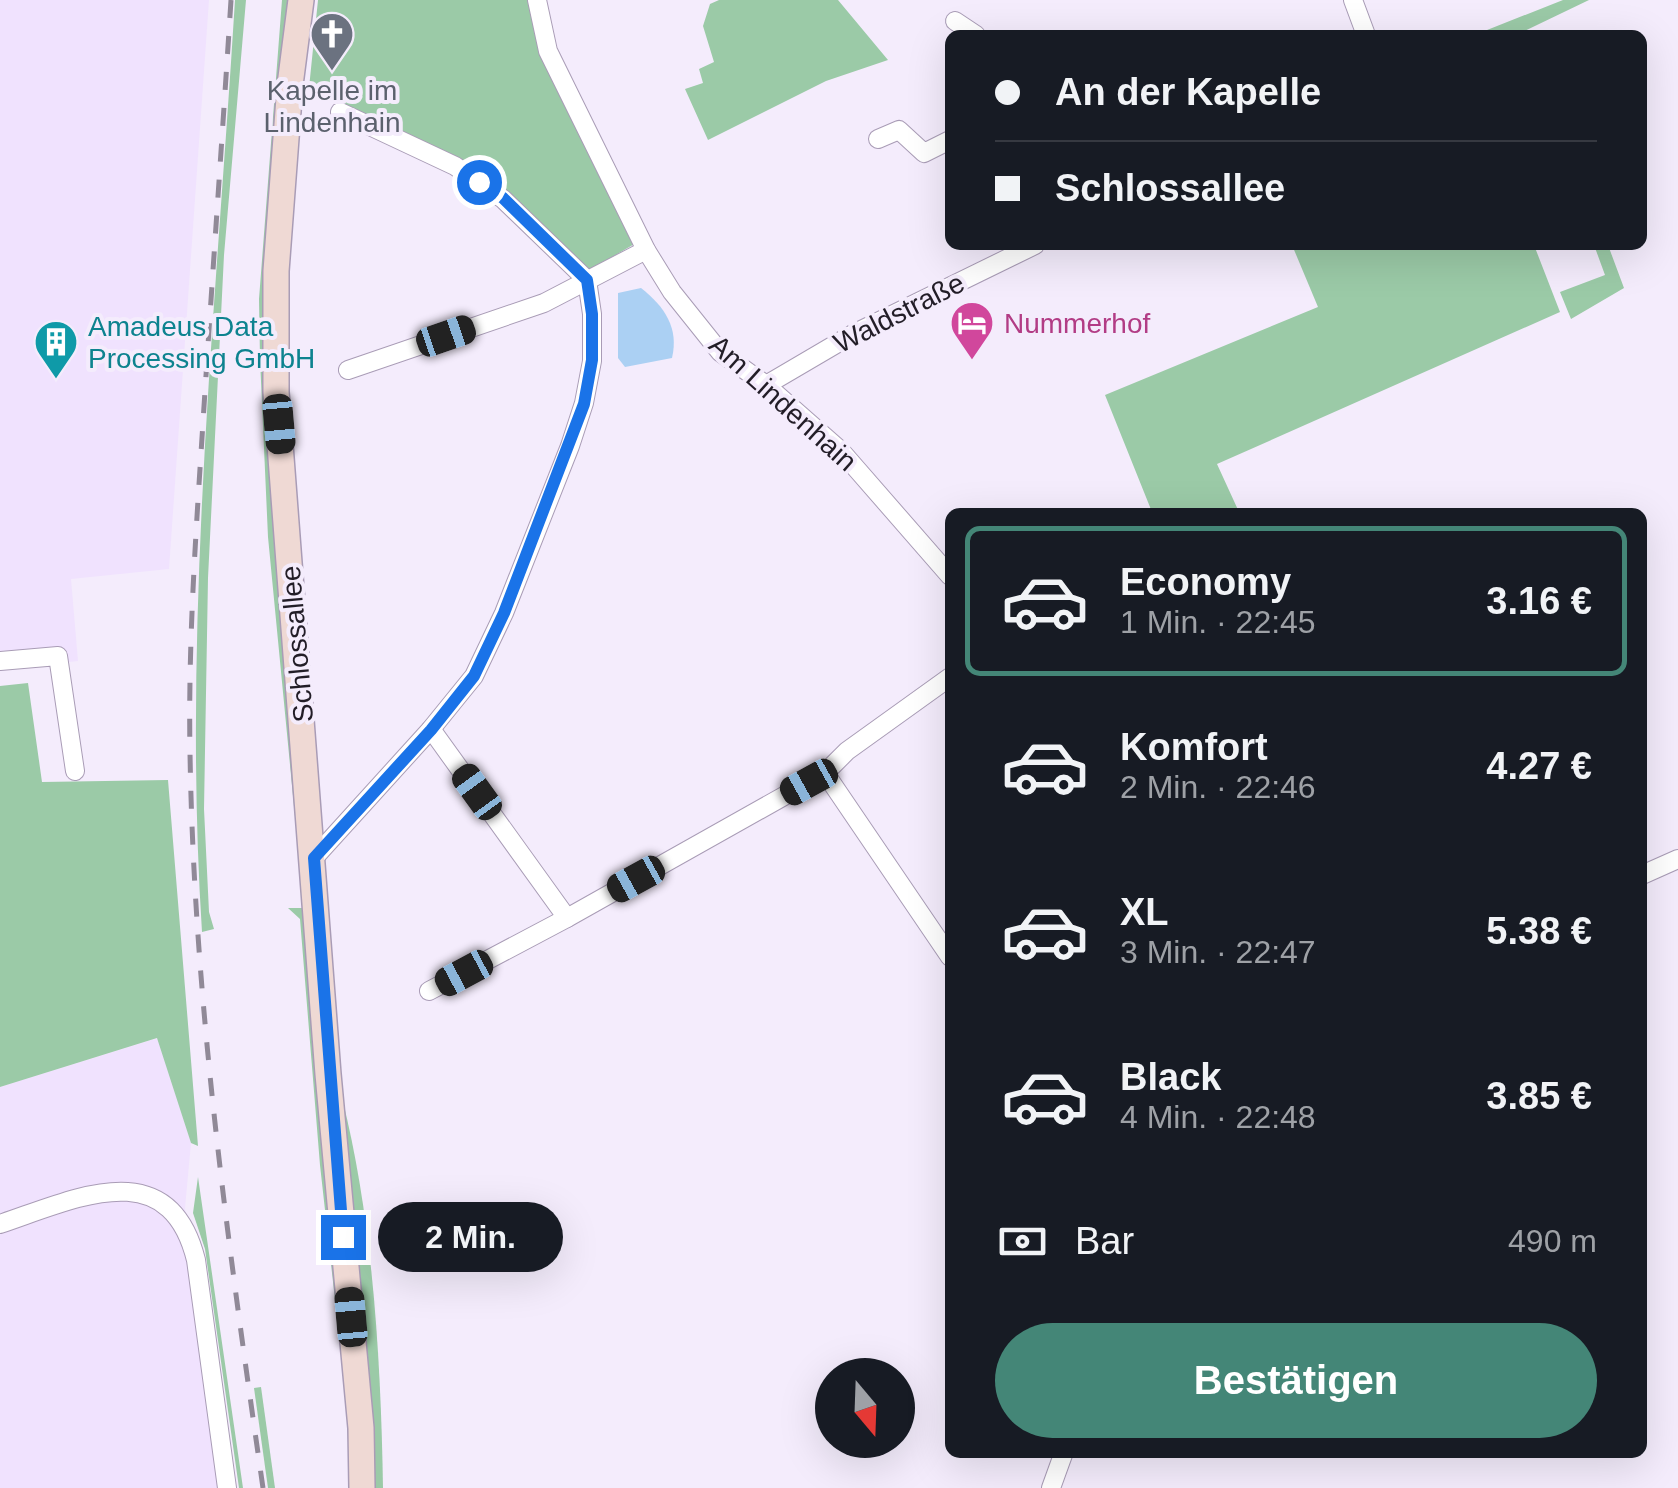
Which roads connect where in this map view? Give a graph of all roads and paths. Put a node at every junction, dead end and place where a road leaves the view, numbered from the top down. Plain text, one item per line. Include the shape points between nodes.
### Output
1 (301, 0) edge
2 (537, 0) edge
3 (1353, 0) edge
4 (955, 22) dead end
5 (968, 30) edge
6 (1364, 30) edge
7 (340, 112) dead end
8 (878, 139) dead end
9 (945, 142) edge
10 (646, 250) junction
11 (1025, 250) edge
12 (587, 280) junction
13 (348, 370) dead end
14 (766, 385) junction
15 (945, 570) edge
16 (0, 661) edge
17 (945, 681) edge
18 (431, 730) junction
19 (76, 771) dead end
20 (824, 773) junction
21 (314, 858) junction
22 (1678, 858) edge
23 (1647, 873) edge
24 (568, 918) junction
25 (945, 951) edge
26 (429, 991) dead end
27 (0, 1224) edge
28 (1062, 1458) edge
29 (227, 1488) edge
30 (362, 1488) edge
31 (1051, 1488) edge

1 - 21 main road, Schlossallee via 276,271 276,392
2 - 10 street, Am Lindenhain via 548,51
3 - 6 street
4 - 5 street
7 - 12 street via 455,166 503,198
8 - 9 street via 899,130 924,153
10 - 12 street
10 - 14 street, Am Lindenhain via 720,352
11 - 14 street, Waldstraße
12 - 13 street via 544,303
12 - 18 street via 592,360 570,446 474,676
14 - 15 street, Am Lindenhain via 841,451
16 - 19 street via 58,656
17 - 20 street
18 - 21 street
18 - 24 street
20 - 24 street
20 - 25 street
21 - 30 main road, Schlossallee
22 - 23 street
24 - 26 street
27 - 29 street via 114,1190 144,1193 180,1219 196,1260
28 - 31 street

